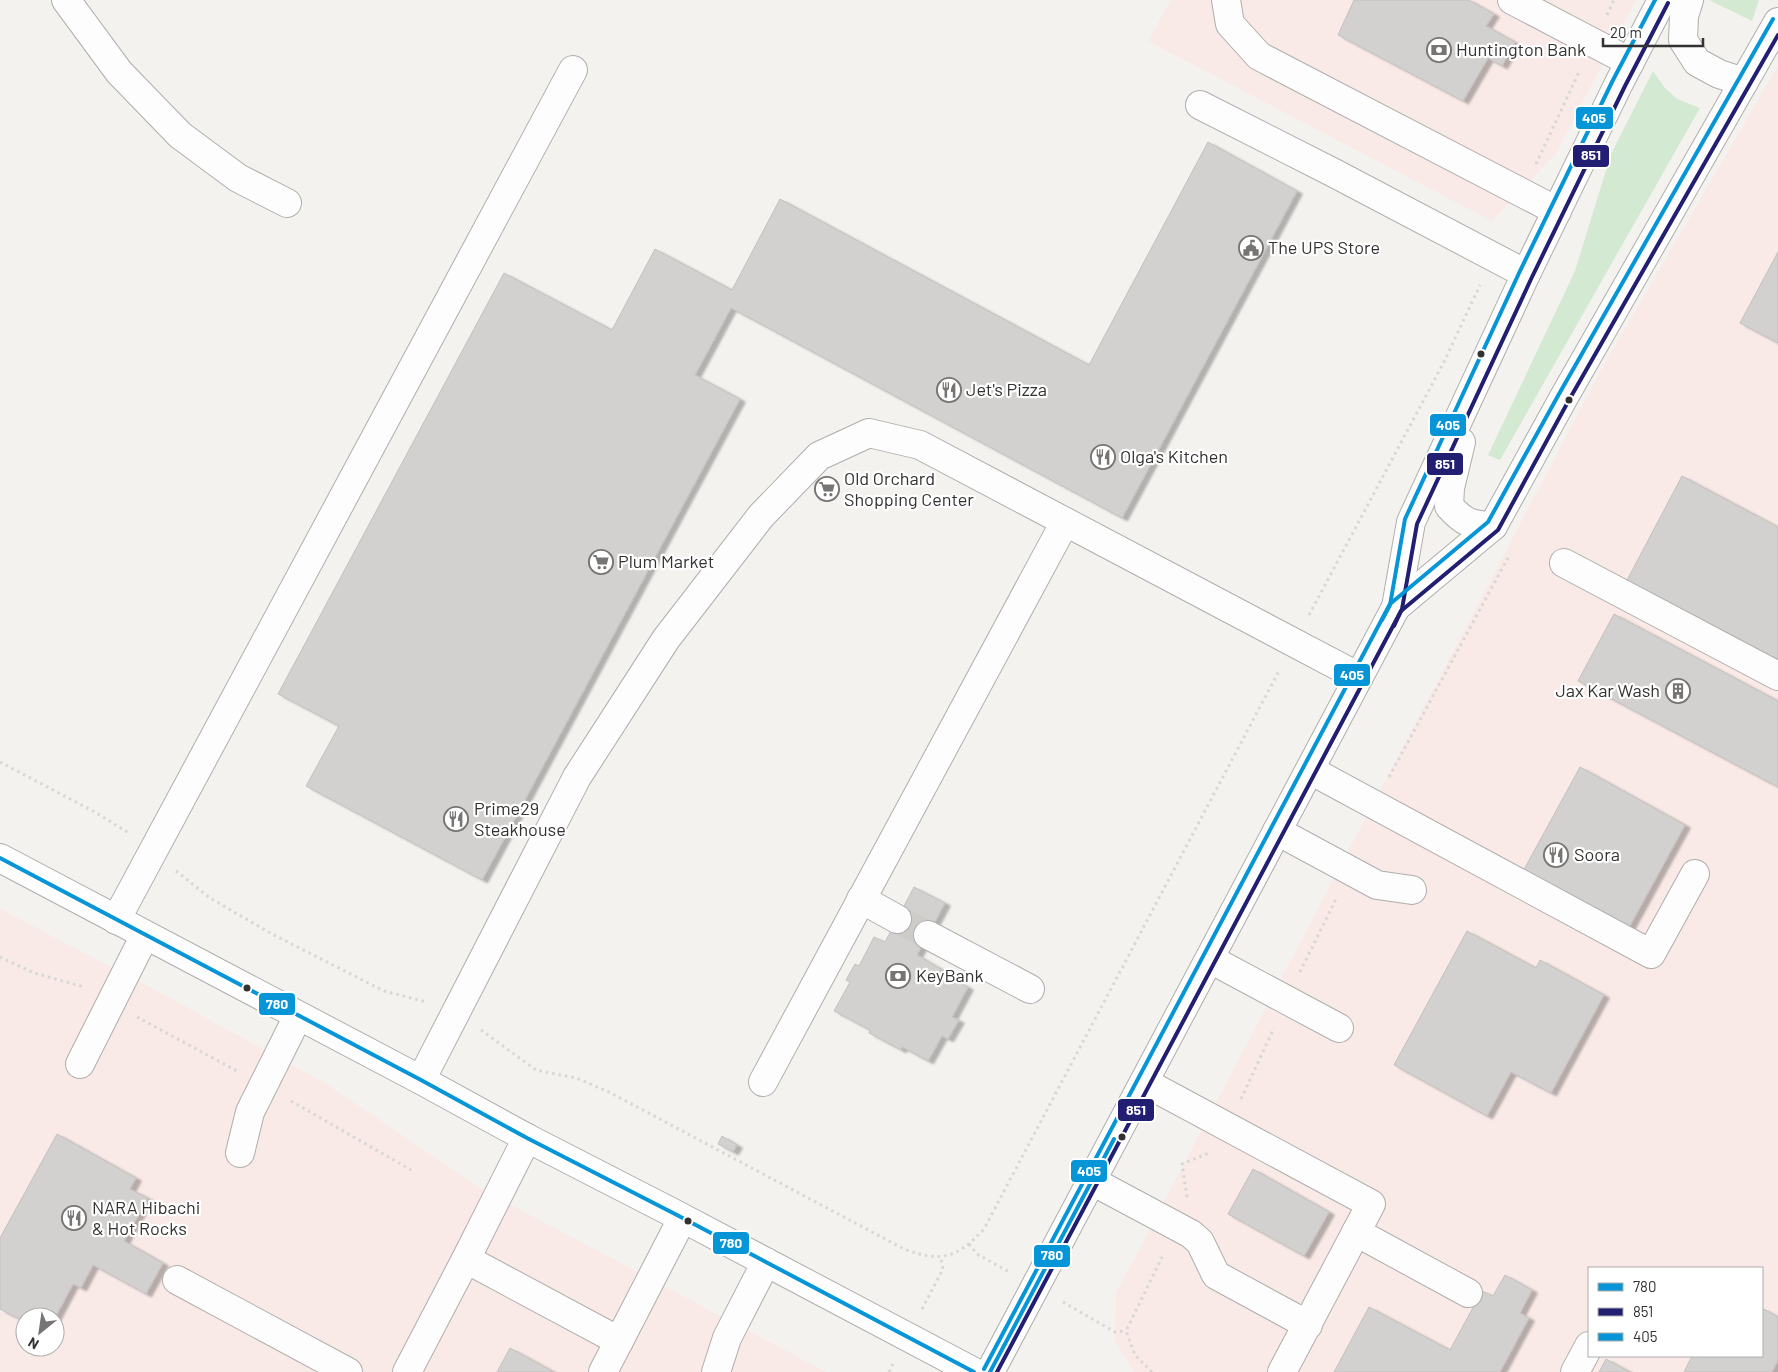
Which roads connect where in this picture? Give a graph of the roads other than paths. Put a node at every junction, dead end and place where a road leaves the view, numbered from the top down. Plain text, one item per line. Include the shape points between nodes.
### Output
1 (66, 0) edge
2 (1226, 0) edge
3 (1512, 0) edge
4 (1690, 0) edge
5 (1658, 1) edge
6 (1778, 22) edge
7 (1630, 62) junction
8 (573, 70) dead end
9 (1744, 82) junction
10 (1200, 106) dead end
11 (287, 203) dead end
12 (1557, 211) junction
13 (1526, 274) junction
14 (1474, 385) junction
15 (1065, 522) junction
16 (1493, 526) junction
17 (1564, 563) dead end
18 (1396, 607) junction
19 (1778, 676) edge
20 (1359, 677) junction
21 (1310, 770) junction
22 (1277, 831) junction
23 (0, 858) edge
24 (1695, 874) dead end
25 (1412, 890) dead end
26 (861, 899) junction
27 (897, 919) tunnel mouth
28 (116, 920) junction
29 (145, 935) junction
30 (928, 935) tunnel mouth
31 (1210, 959) junction
32 (1030, 989) dead end
33 (298, 1016) junction
34 (1339, 1028) dead end
35 (80, 1064) dead end
36 (421, 1080) junction
37 (763, 1082) dead end
38 (1144, 1082) junction
39 (527, 1138) junction
40 (240, 1153) dead end
41 (1092, 1181) junction
42 (682, 1218) junction
43 (1356, 1232) junction
44 (466, 1259) junction
45 (766, 1262) junction
46 (177, 1280) dead end
47 (1468, 1293) dead end
48 (1308, 1325) junction
49 (619, 1341) junction
50 (1588, 1348) edge
51 (348, 1372) edge
52 (407, 1372) edge
53 (602, 1372) edge
54 (716, 1372) edge
55 (974, 1372) edge
56 (990, 1372) edge
57 (1282, 1372) edge
58 (1575, 1372) edge

1 - 11 main road via 118,72 180,134 238,178
2 - 12 main road via 1230,24 1259,56
3 - 7 main road
4 - 9 main road via 1684,16 1683,40 1697,62
5 - 7 main road
6 - 9 main road
7 - 12 main road
8 - 28 main road
9 - 16 main road
10 - 13 main road
12 - 13 main road
13 - 14 main road
14 - 16 main road via 1450,488 1450,506 1460,518 1473,525
14 - 18 main road via 1411,522
15 - 20 main road
15 - 26 main road
15 - 36 main road via 920,445 869,434 819,456 761,516 674,628 577,777
16 - 18 main road
17 - 19 main road
18 - 20 main road
20 - 21 main road
21 - 22 main road
21 - 24 main road via 1651,954
22 - 25 main road via 1377,885
22 - 31 main road
23 - 28 main road
26 - 27 main road
26 - 37 main road
28 - 29 main road
29 - 33 main road
29 - 35 main road
30 - 32 main road
31 - 34 main road
31 - 38 main road
33 - 36 main road
33 - 40 main road via 250,1112
36 - 39 main road
38 - 41 main road
38 - 43 main road via 1371,1204
39 - 42 main road
39 - 44 main road
41 - 48 main road via 1191,1234 1200,1242 1216,1275
41 - 56 main road
42 - 45 main road
42 - 49 main road
43 - 47 main road
43 - 48 main road
44 - 49 main road
44 - 52 main road
45 - 54 main road via 727,1338
45 - 55 main road
46 - 51 main road
48 - 57 main road
49 - 53 main road
50 - 58 main road

